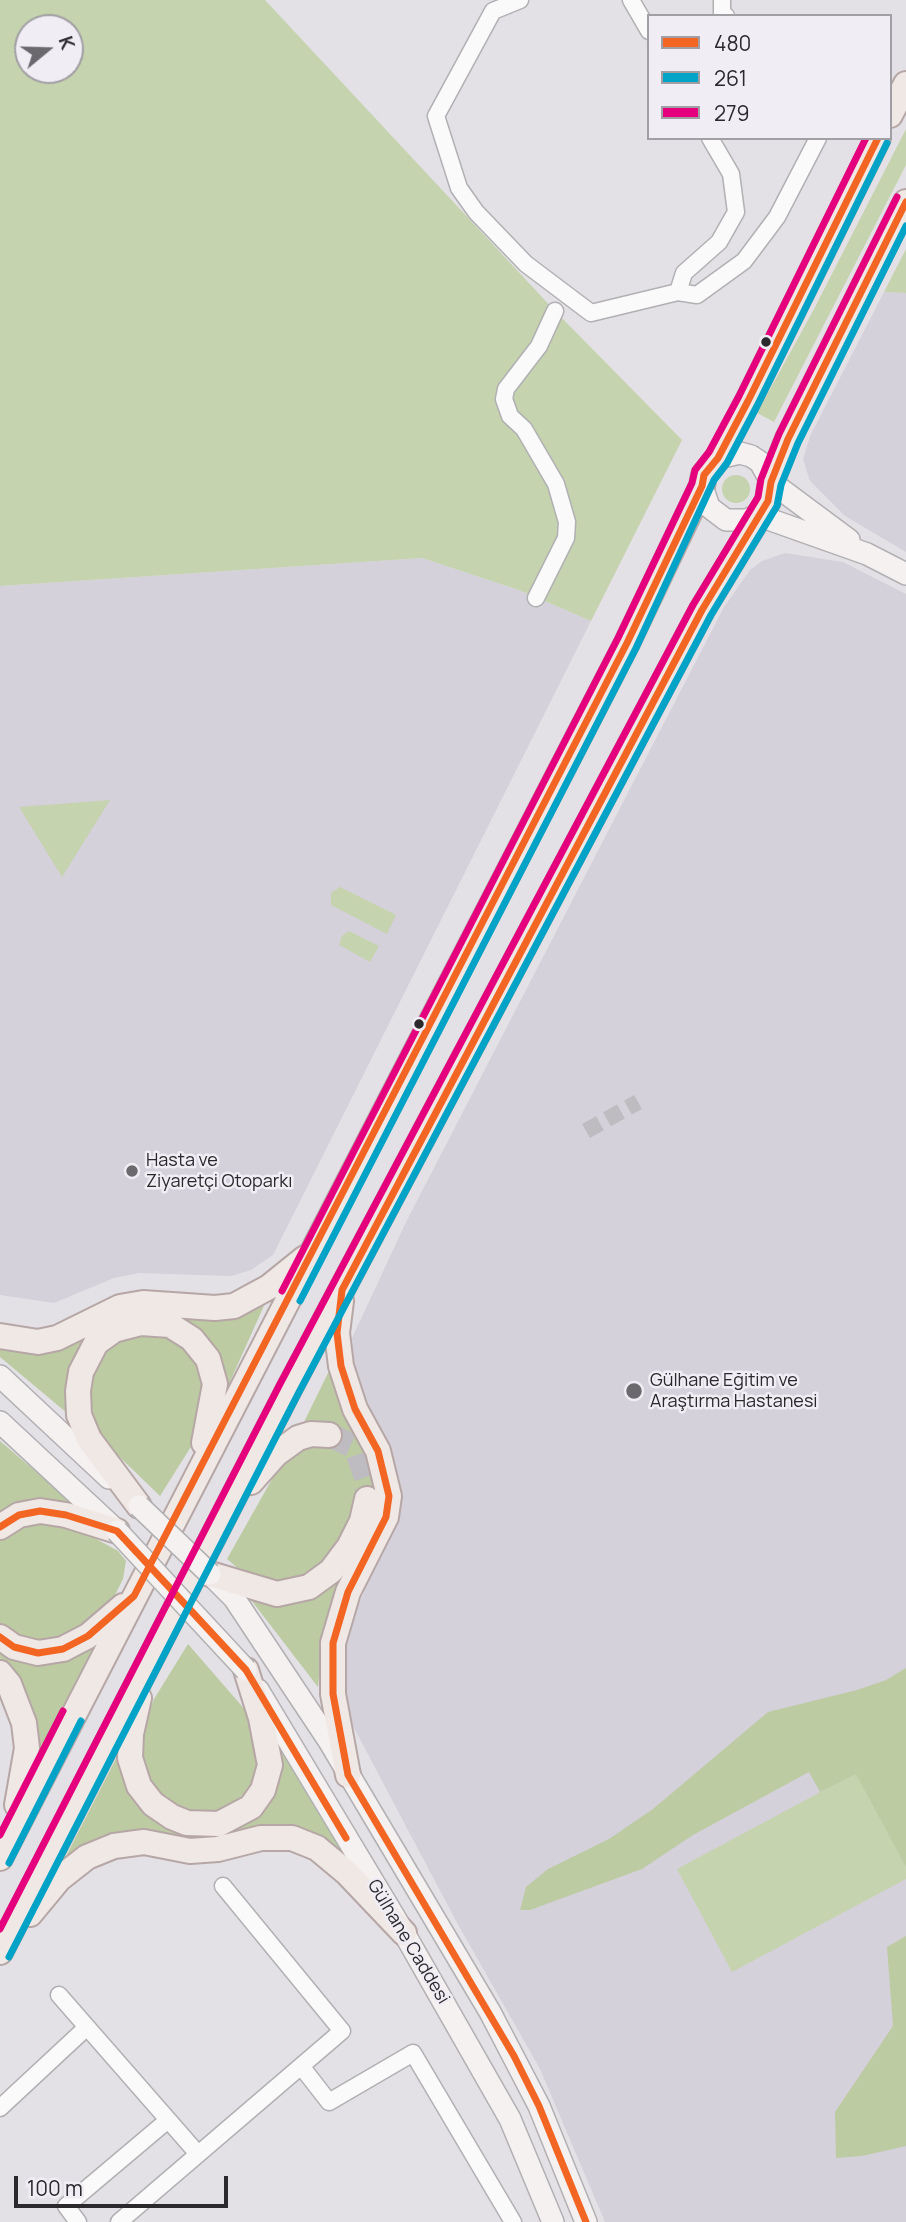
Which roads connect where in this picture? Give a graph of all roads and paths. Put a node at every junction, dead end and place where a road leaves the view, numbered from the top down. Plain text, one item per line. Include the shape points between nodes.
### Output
1 (520, 0) edge
2 (631, 0) edge
3 (647, 28) edge
4 (906, 84) edge
5 (892, 111) edge
6 (711, 140) edge
7 (817, 140) edge
8 (874, 140) edge
9 (906, 202) edge
10 (678, 292) junction
11 (555, 311) dead end
12 (718, 458) junction
13 (771, 482) junction
14 (702, 486) junction
15 (757, 515) junction
16 (867, 554) junction
17 (906, 574) edge
18 (536, 598) dead end
19 (316, 1248) junction
20 (342, 1290) junction
21 (0, 1336) edge
22 (0, 1376) edge
23 (0, 1422) edge
24 (329, 1435) tunnel mouth
25 (189, 1491) junction
26 (367, 1499) tunnel mouth
27 (139, 1506) junction
28 (0, 1527) edge
29 (117, 1531) junction
30 (215, 1531) junction
31 (210, 1574) joint
32 (242, 1593) junction
33 (134, 1596) junction
34 (0, 1637) edge
35 (148, 1660) junction
36 (246, 1670) junction
37 (0, 1673) edge
38 (348, 1775) junction
39 (12, 1834) junction
40 (0, 1858) edge
41 (223, 1886) dead end
42 (404, 1933) junction
43 (1, 1950) edge
44 (59, 1995) dead end
45 (87, 2027) junction
46 (301, 2066) junction
47 (0, 2108) edge
48 (168, 2120) junction
49 (198, 2154) junction
50 (78, 2222) edge
51 (119, 2222) edge
52 (513, 2222) edge
53 (553, 2222) edge
54 (586, 2222) edge

1 - 10 street via 493,11 436,117 459,188 526,264 591,313
2 - 3 street
4 - 5 main road
6 - 10 street via 731,174 736,212 719,242 684,273
7 - 10 street via 777,217 744,261 697,295
8 - 12 main road
9 - 13 main road
11 - 18 street via 539,346 506,389 504,399 510,416 524,429 556,484 567,522 566,538
12 - 13 main road via 740,453 751,456
12 - 14 main road
13 - 15 main road via 768,501
13 - 16 main road
14 - 15 main road via 716,515 736,522
14 - 19 main road via 621,656
15 - 16 main road
15 - 20 main road via 702,610
16 - 17 main road
19 - 21 main road via 269,1287 234,1306 134,1304 57,1338 38,1342
19 - 25 main road
20 - 30 main road
20 - 38 main road via 337,1333 341,1366 355,1409 378,1451 390,1496 376,1540 348,1592 333,1643 333,1694
22 - 27 main road
23 - 29 main road, Gülhane Caddesi
24 - 30 main road via 298,1438 276,1454
25 - 27 main road via 214,1401 208,1359 198,1345 170,1325 124,1327 105,1336 88,1354 78,1406 82,1425
25 - 33 main road
26 - 32 main road via 349,1547 321,1580 288,1594
27 - 31 main road, bridge
28 - 29 main road via 19,1515 40,1511
29 - 36 main road, Gülhane Caddesi, bridge
30 - 35 main road
31 - 32 main road
32 - 38 main road, Gülhane Caddesi
33 - 34 main road via 88,1636 63,1649 38,1653 14,1647
33 - 39 main road
35 - 36 main road via 130,1758 139,1786 153,1804 187,1823 219,1824 251,1807 264,1790 270,1765
35 - 43 main road
36 - 42 main road, Gülhane Caddesi
37 - 39 main road via 18,1702 27,1748
38 - 54 main road, Gülhane Caddesi via 514,2056
39 - 40 main road
41 - 46 street via 342,2031
42 - 43 main road via 347,1873 317,1848 292,1838 261,1838 190,1851 144,1842 114,1846 87,1857 60,1879
42 - 53 main road, Gülhane Caddesi via 510,2119
44 - 45 street
45 - 47 street
45 - 48 street
46 - 49 street
46 - 52 street via 329,2102 412,2053
48 - 49 street
48 - 50 street via 66,2206
49 - 51 street

